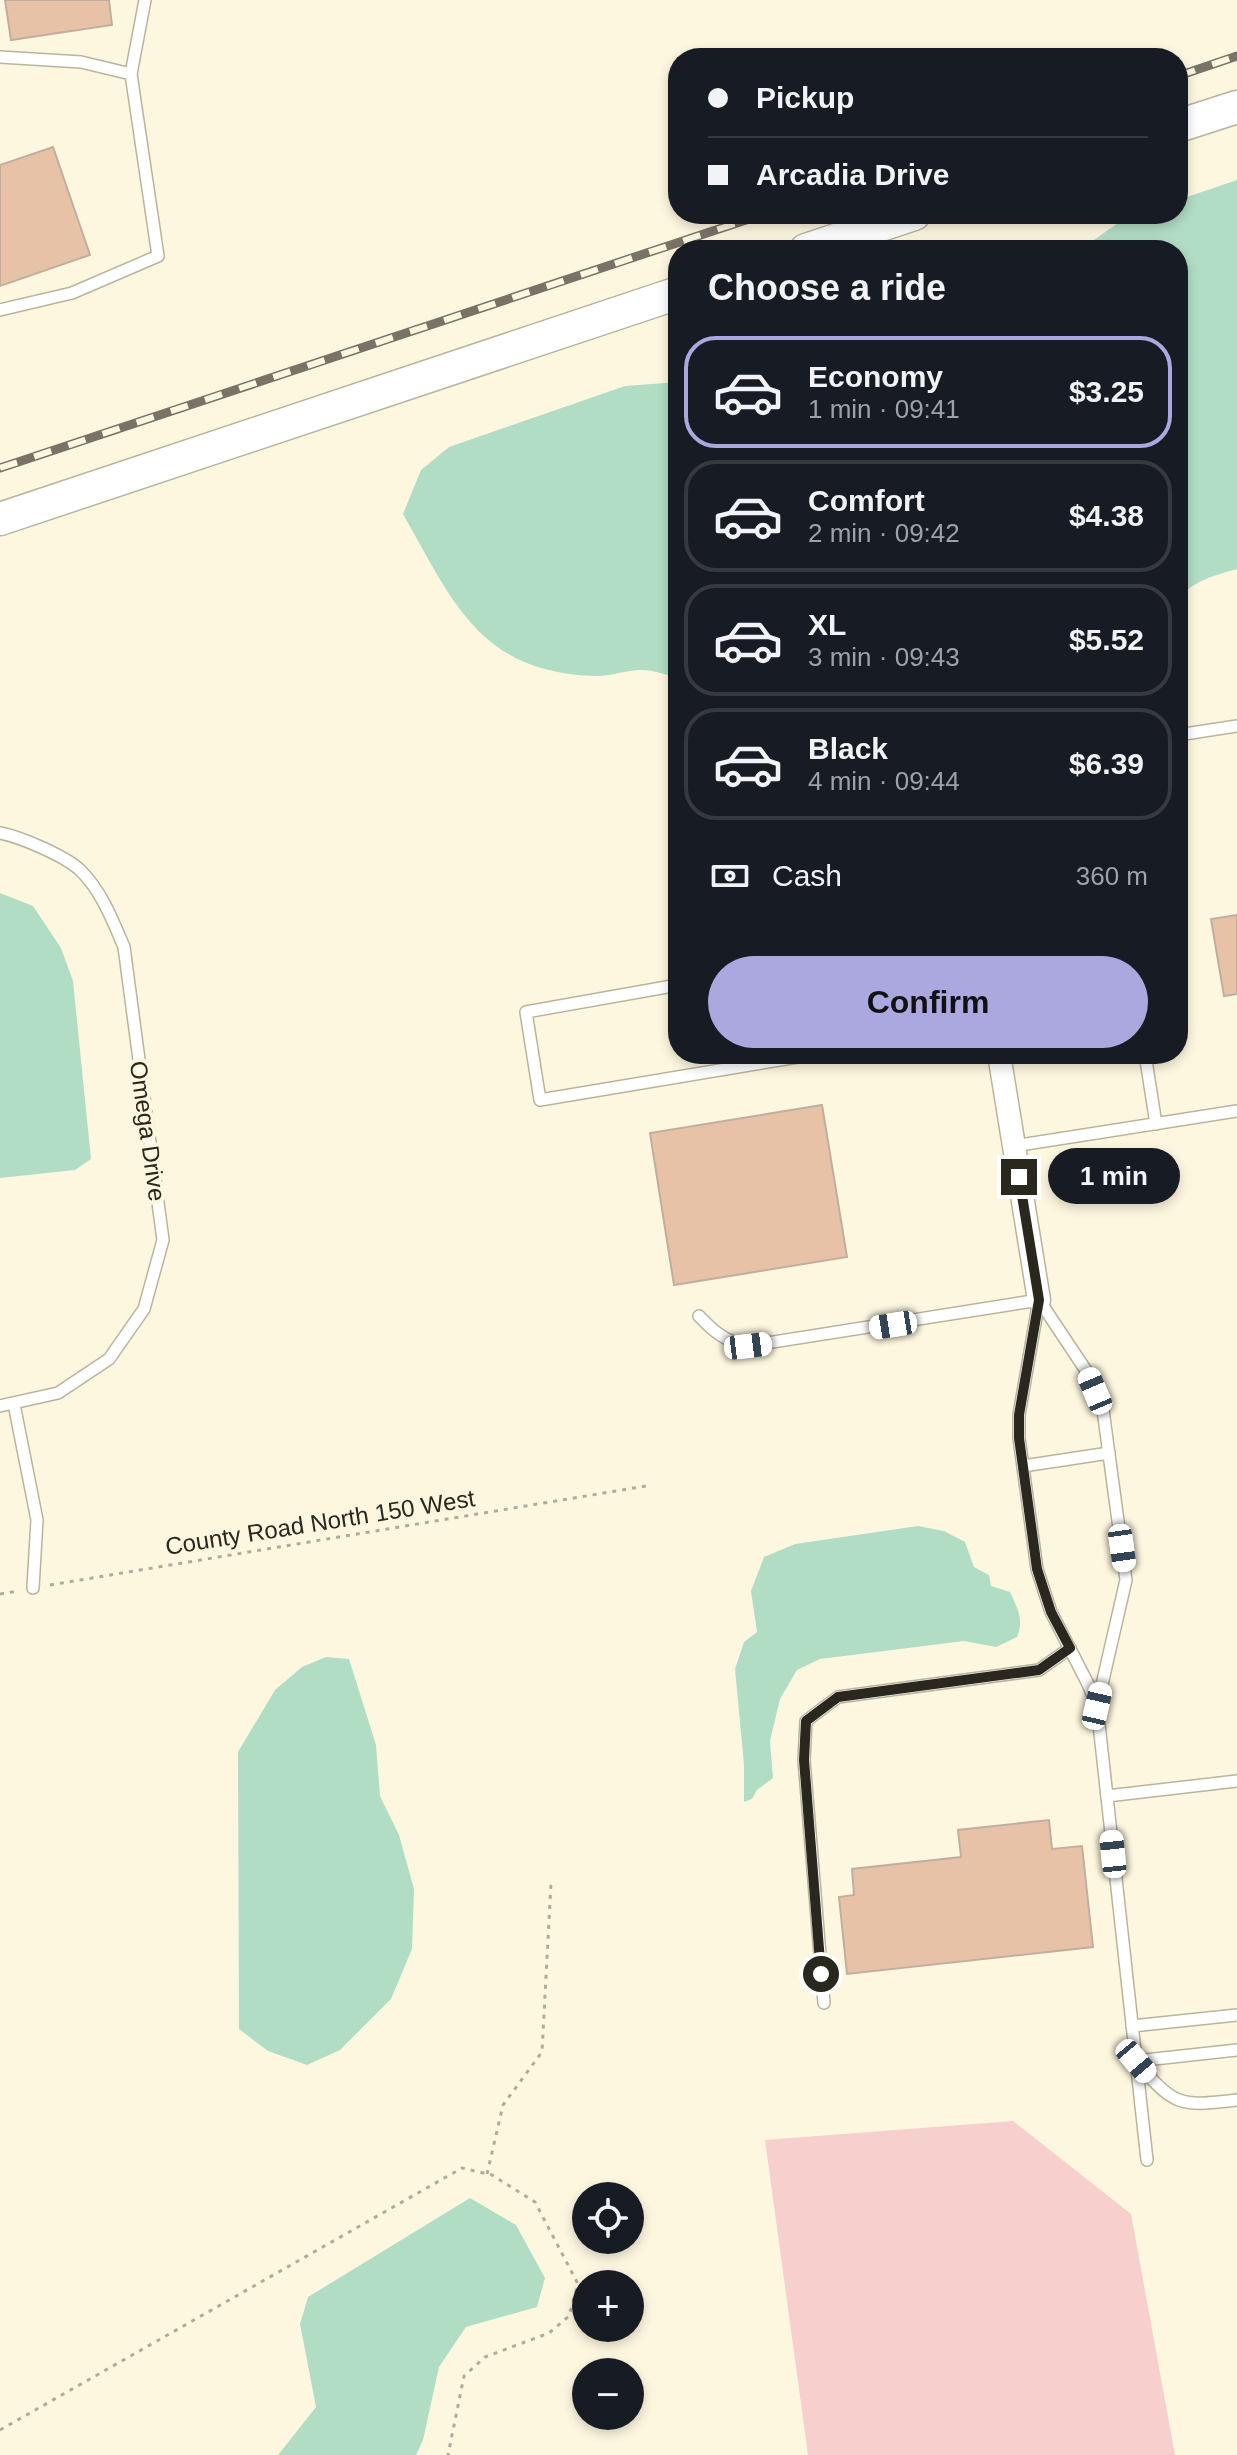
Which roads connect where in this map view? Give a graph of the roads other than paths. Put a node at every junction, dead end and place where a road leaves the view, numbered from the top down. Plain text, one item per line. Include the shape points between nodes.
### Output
1 (145, 0) edge
2 (0, 57) edge
3 (131, 74) junction
4 (1237, 107) edge
5 (1188, 123) edge
6 (898, 224) edge
7 (872, 240) edge
8 (668, 296) edge
9 (0, 310) edge
10 (0, 519) edge
11 (1237, 726) edge
12 (1188, 733) edge
13 (0, 833) edge
14 (668, 987) edge
15 (756, 1064) edge
16 (1001, 1064) edge
17 (1147, 1064) edge
18 (1237, 1111) edge
19 (1156, 1124) junction
20 (1014, 1146) junction
21 (1039, 1300) junction
22 (699, 1316) dead end
23 (14, 1404) junction
24 (0, 1406) edge
25 (1109, 1453) junction
26 (1023, 1466) junction
27 (33, 1588) road end
28 (1070, 1648) junction
29 (1097, 1706) junction
30 (1237, 1781) edge
31 (1107, 1796) junction
32 (824, 2003) dead end
33 (1237, 2015) edge
34 (1132, 2026) junction
35 (1237, 2050) edge
36 (1136, 2061) junction
37 (1237, 2100) edge
38 (1147, 2160) dead end

1 - 3 lane
2 - 3 lane via 81,62
3 - 9 lane via 158,256 72,293
4 - 5 main road
6 - 7 main road
8 - 10 main road
11 - 12 lane
13 - 23 lane, Omega Drive via 20,837 80,870 107,907 124,947 163,1240 144,1309 109,1359 58,1393
14 - 15 lane via 526,1012 540,1100
16 - 20 street
17 - 19 lane
18 - 19 lane
19 - 20 lane
20 - 21 street
21 - 22 lane via 748,1346 730,1343
21 - 25 lane via 1087,1372 1103,1410
21 - 26 lane via 1019,1415
23 - 24 lane, Omega Drive
23 - 27 lane via 37,1520
25 - 26 lane
25 - 29 lane via 1126,1580
26 - 28 lane via 1037,1569
28 - 29 lane
28 - 32 lane via 1039,1670 838,1697 806,1721 804,1760
29 - 31 lane
30 - 31 lane
31 - 34 lane
33 - 34 lane
34 - 36 lane
35 - 36 lane
36 - 37 lane via 1159,2089 1184,2104
36 - 38 lane

